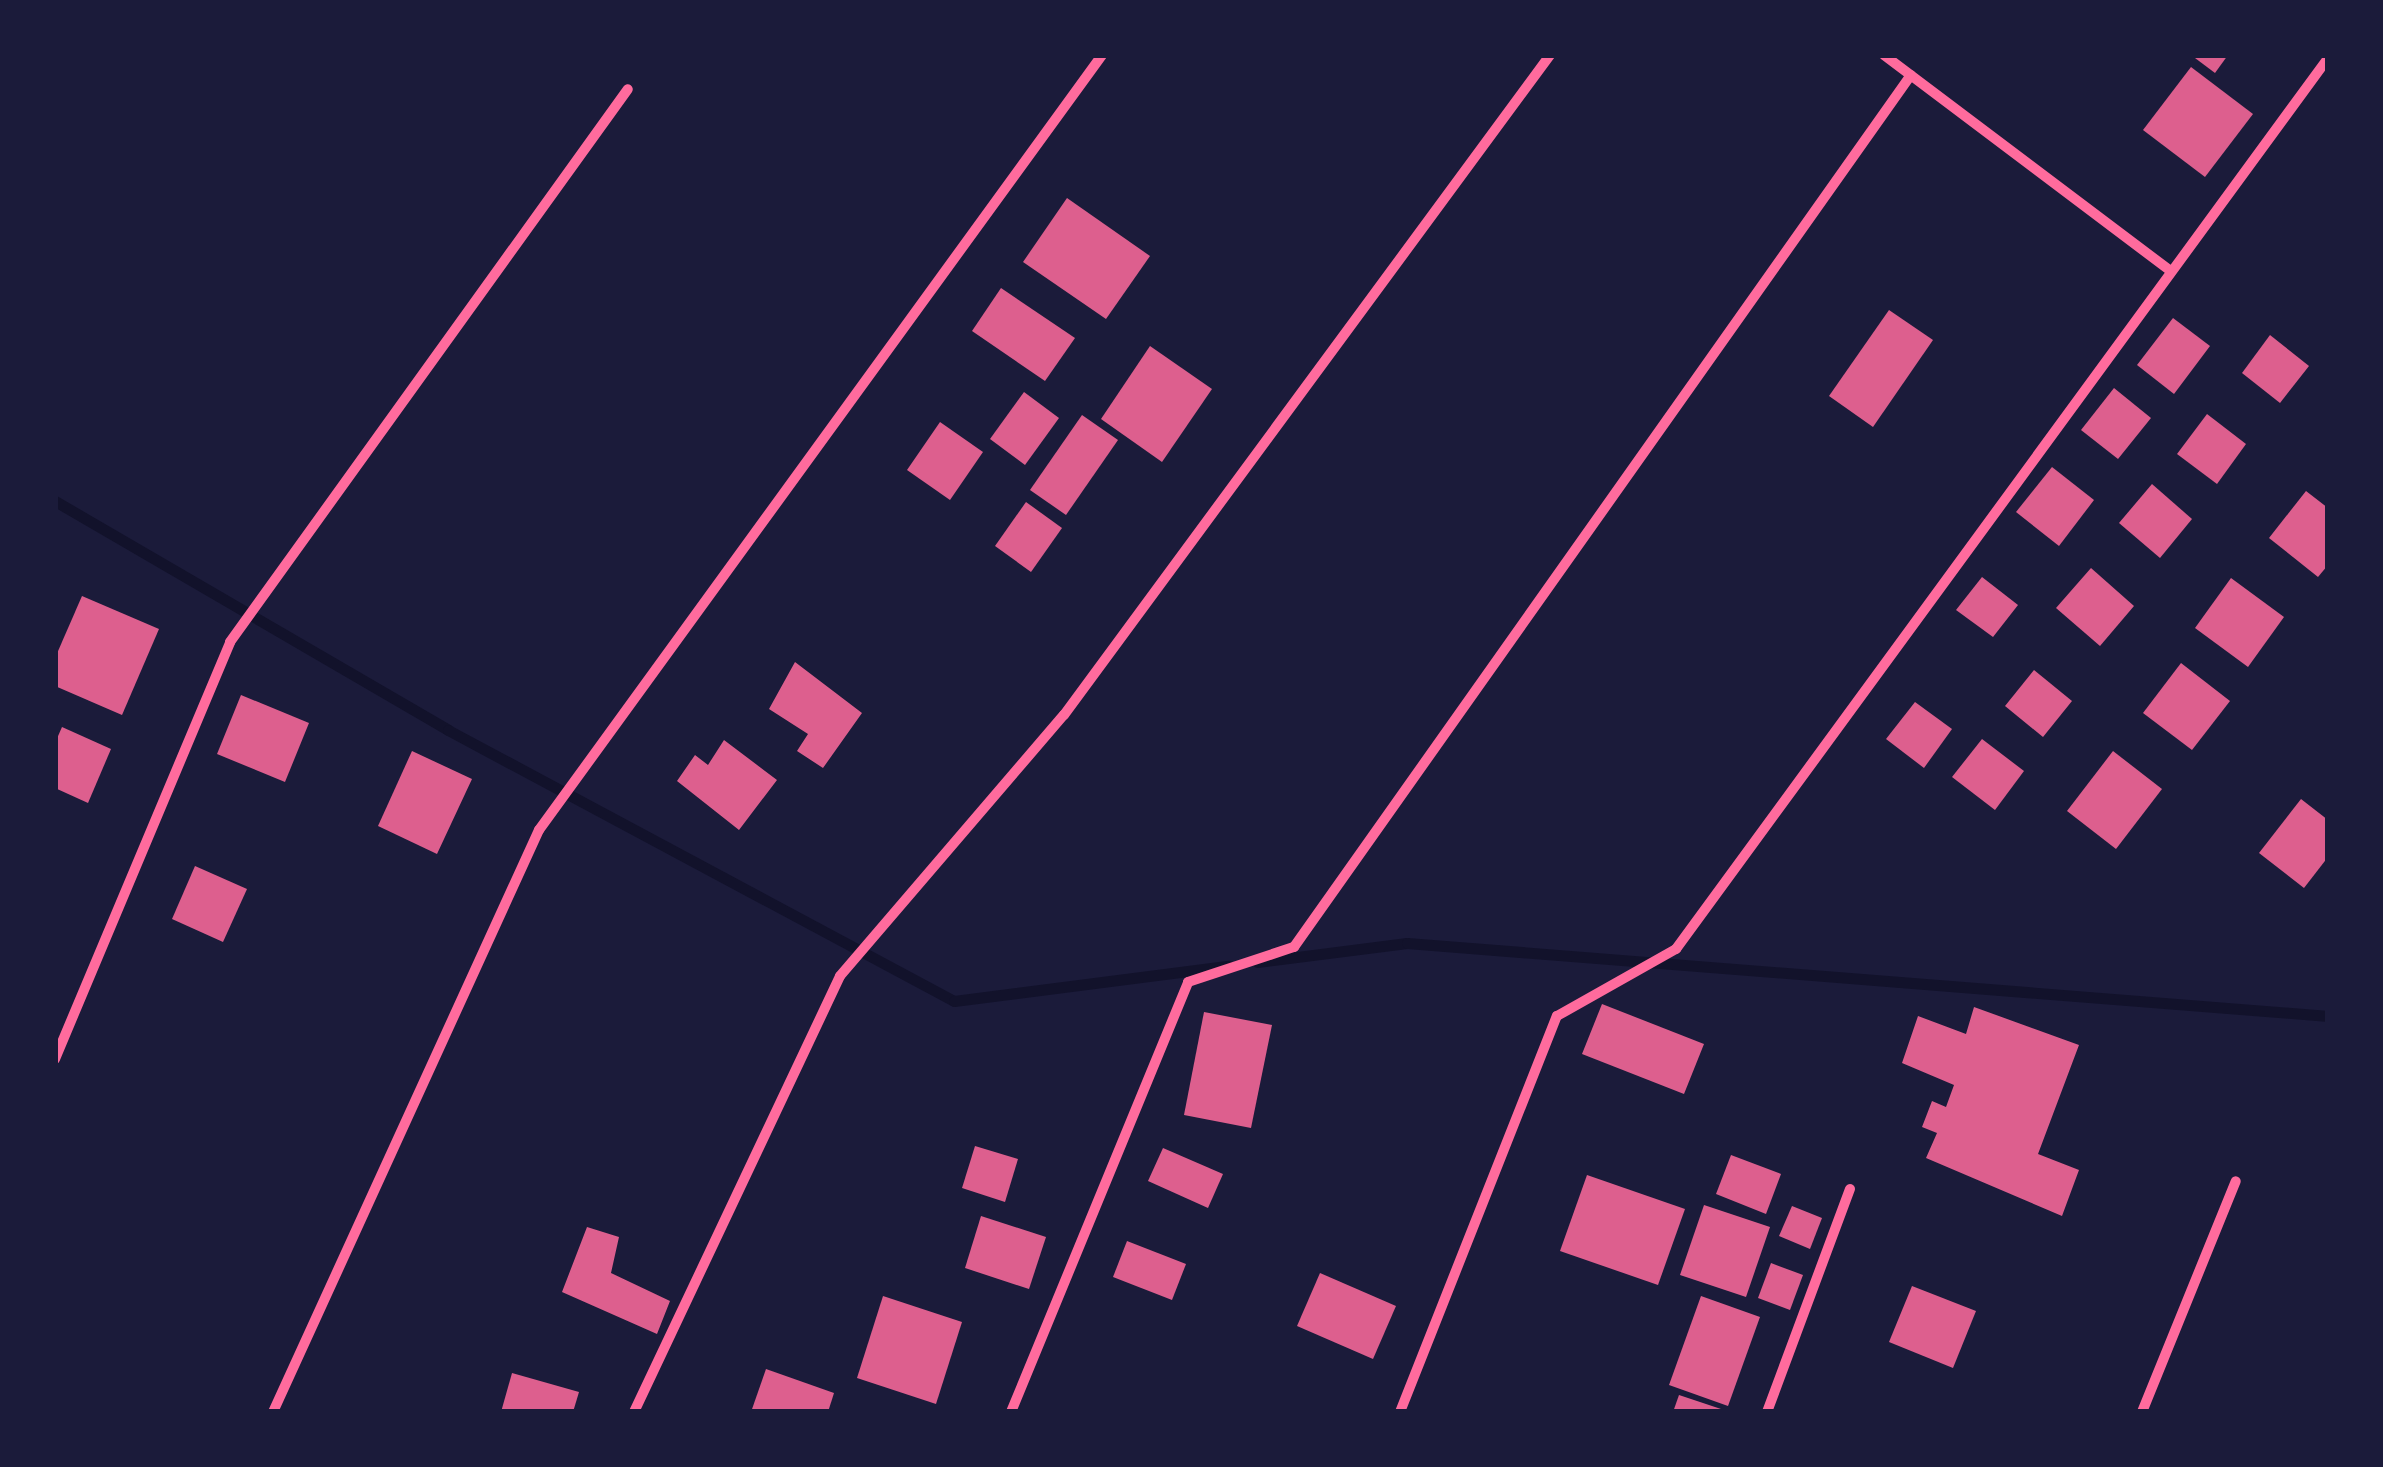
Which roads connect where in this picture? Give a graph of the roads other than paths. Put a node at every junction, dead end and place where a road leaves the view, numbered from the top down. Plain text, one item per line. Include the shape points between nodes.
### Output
1 (1102, 55) edge
2 (1550, 55) edge
3 (1884, 55) edge
4 (2328, 58) edge
5 (1912, 75) junction
6 (628, 89) dead end
7 (2171, 272) junction
8 (55, 1059) edge
9 (2236, 1181) dead end
10 (1850, 1189) dead end
11 (273, 1412) edge
12 (634, 1412) edge
13 (1011, 1412) edge
14 (1400, 1412) edge
15 (1767, 1412) edge
16 (2142, 1412) edge

1 - 11 street via 539,830
2 - 12 street via 1064,715 840,976
3 - 5 street
4 - 7 street
5 - 7 street
5 - 13 street via 1294,948 1188,982
6 - 8 street via 230,642
7 - 14 street via 1676,949 1558,1016
9 - 16 street
10 - 15 street

